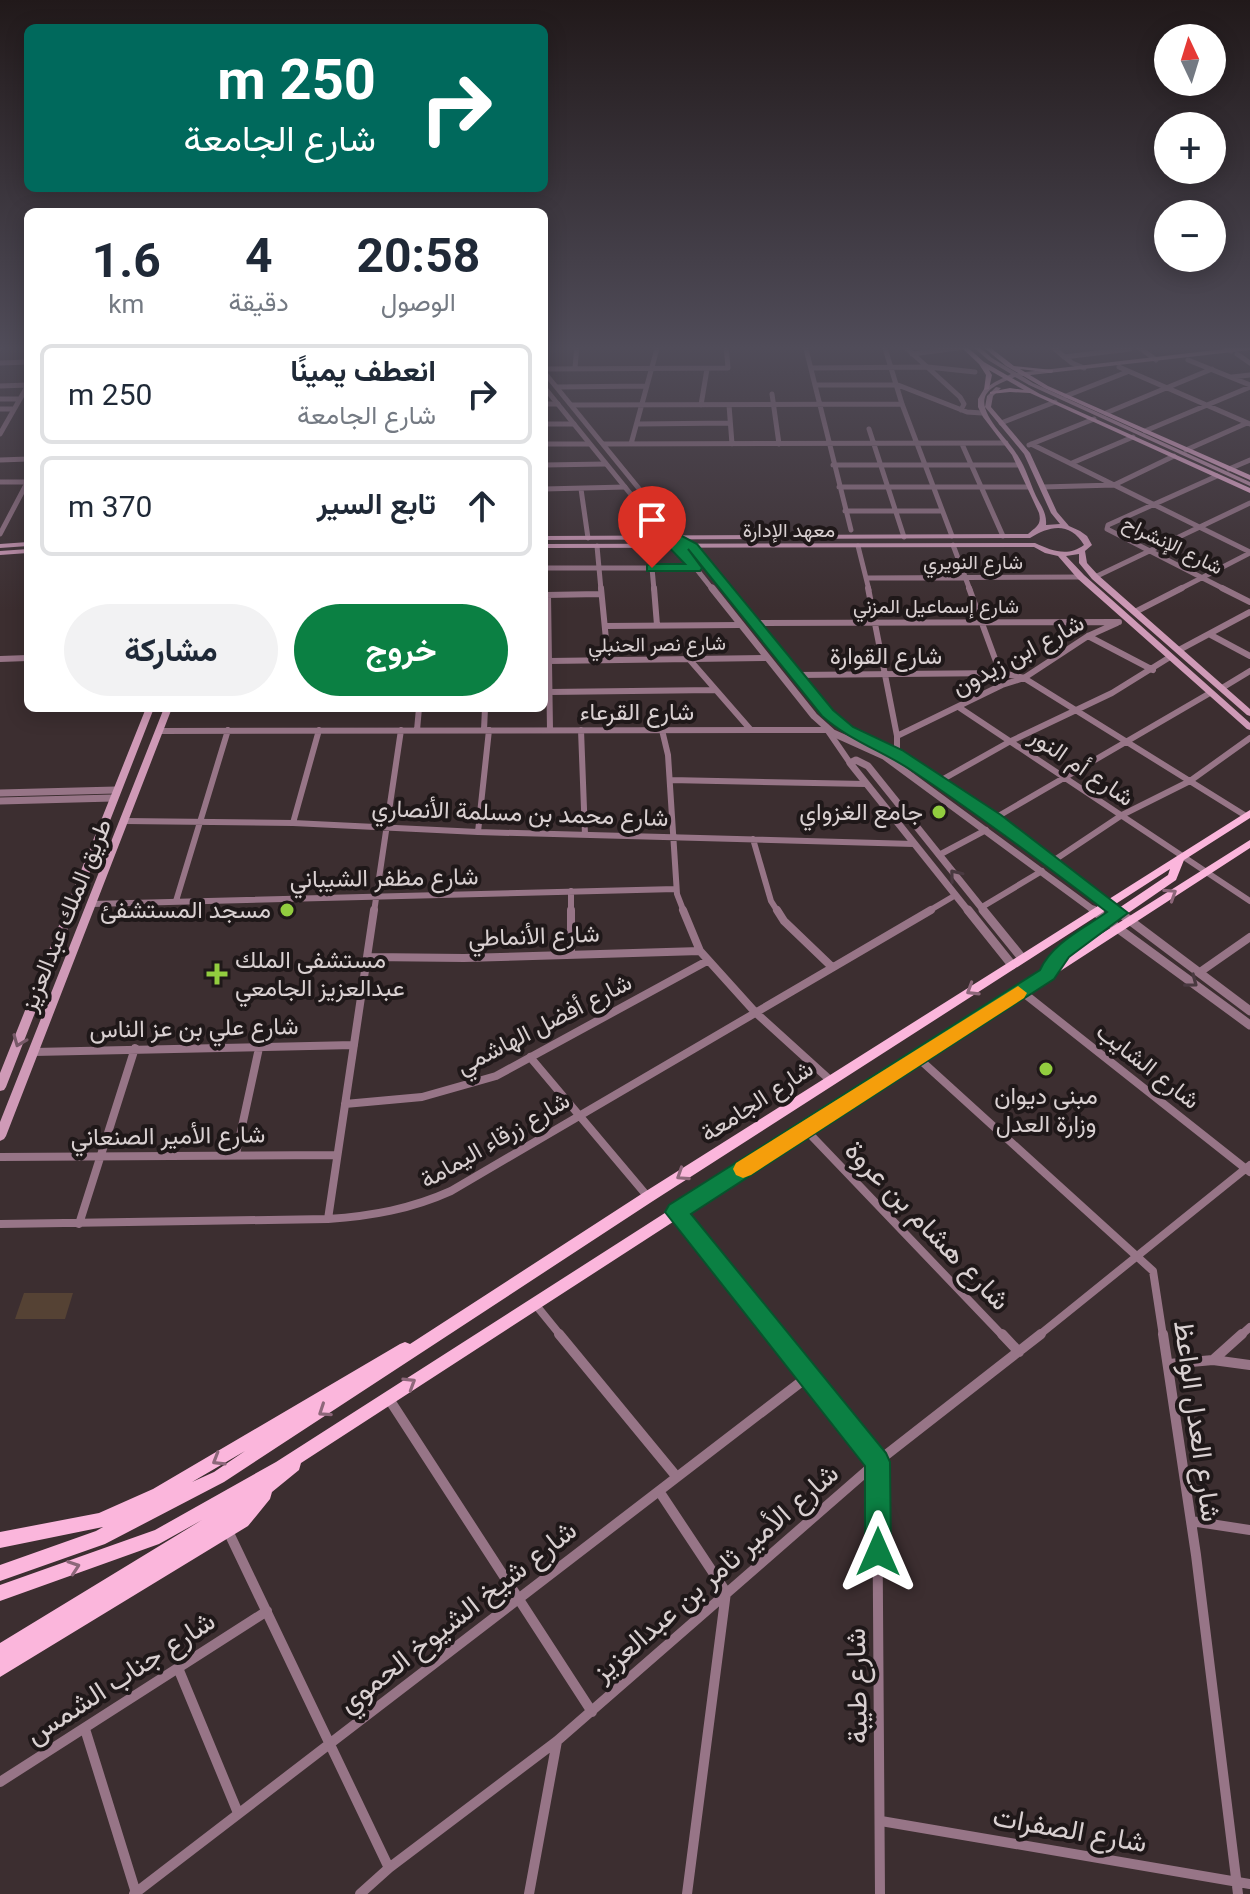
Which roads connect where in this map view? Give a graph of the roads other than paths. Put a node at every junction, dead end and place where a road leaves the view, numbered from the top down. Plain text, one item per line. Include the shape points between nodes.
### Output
1 (581, 433) edge
2 (595, 433) edge
3 (635, 433) edge
4 (731, 433) edge
5 (778, 433) edge
6 (825, 433) edge
7 (870, 433) edge
8 (913, 433) edge
9 (998, 433) edge
10 (1011, 433) edge
11 (1058, 433) edge
12 (1125, 433) edge
13 (1140, 433) edge
14 (1150, 433) edge
15 (1225, 433) edge
16 (1133, 437) junction
17 (1006, 443) junction
18 (548, 444) edge
19 (589, 444) junction
20 (603, 444) junction
21 (631, 444) junction
22 (732, 444) junction
23 (779, 444) junction
24 (828, 444) junction
25 (873, 444) junction
26 (917, 444) junction
27 (962, 444) junction
28 (1031, 444) junction
29 (1023, 447) junction
30 (1186, 450) junction
31 (1174, 456) junction
32 (24, 459) edge
33 (0, 460) edge
34 (1250, 460) edge
35 (1072, 463) junction
36 (606, 464) junction
37 (548, 465) edge
38 (833, 465) junction
39 (880, 465) junction
40 (925, 465) junction
41 (971, 465) junction
42 (1019, 465) junction
43 (1229, 469) junction
44 (1217, 476) junction
45 (24, 481) edge
46 (1250, 481) edge
47 (0, 482) edge
48 (1114, 485) junction
49 (625, 487) junction
50 (839, 487) junction
51 (887, 487) junction
52 (1029, 487) junction
53 (1043, 487) junction
54 (932, 488) junction
55 (981, 488) junction
56 (24, 489) edge
57 (548, 489) edge
58 (581, 489) junction
59 (1250, 491) edge
60 (1250, 503) edge
61 (1156, 505) junction
62 (895, 510) junction
63 (845, 511) junction
64 (941, 511) junction
65 (1041, 528) junction
66 (1067, 528) junction
67 (1201, 528) junction
68 (851, 530) junction
69 (0, 534) edge
70 (862, 536) junction
71 (952, 536) junction
72 (1003, 536) junction
73 (841, 537) junction
74 (904, 537) junction
75 (548, 538) edge
76 (588, 538) junction
77 (667, 539) junction
78 (679, 543) junction
79 (953, 545) junction
80 (548, 546) edge
81 (597, 546) junction
82 (858, 546) junction
83 (692, 547) junction
84 (24, 548) edge
85 (0, 550) edge
86 (1150, 551) junction
87 (1082, 552) junction
88 (1250, 553) edge
89 (1061, 555) junction
90 (548, 568) edge
91 (597, 568) junction
92 (652, 568) junction
93 (695, 568) junction
94 (1081, 577) junction
95 (1095, 577) junction
96 (1204, 577) junction
97 (866, 578) junction
98 (965, 578) junction
99 (600, 594) junction
100 (548, 595) edge
101 (1250, 602) edge
102 (1135, 612) junction
103 (1250, 612) edge
104 (1124, 621) junction
105 (877, 622) junction
106 (982, 622) junction
107 (754, 623) junction
108 (657, 625) junction
109 (740, 625) junction
110 (605, 626) junction
111 (1209, 634) junction
112 (1088, 636) junction
113 (548, 650) edge
114 (1179, 650) junction
115 (1250, 656) edge
116 (1170, 657) junction
117 (24, 658) edge
118 (766, 658) junction
119 (0, 659) edge
120 (689, 659) junction
121 (608, 660) junction
122 (549, 661) junction
123 (1153, 670) junction
124 (1250, 671) edge
125 (1001, 673) junction
126 (885, 674) junction
127 (796, 675) junction
128 (1024, 678) junction
129 (1002, 685) junction
130 (1222, 688) junction
131 (715, 690) junction
132 (549, 692) junction
133 (1210, 693) junction
134 (960, 708) junction
135 (1078, 711) junction
136 (148, 712) edge
137 (165, 712) edge
138 (166, 712) edge
139 (419, 712) edge
140 (485, 712) edge
141 (1250, 713) edge
142 (824, 726) junction
143 (1250, 727) edge
144 (750, 729) junction
145 (228, 730) junction
146 (319, 730) junction
147 (401, 730) junction
148 (417, 730) junction
149 (486, 730) junction
150 (550, 730) junction
151 (581, 730) junction
152 (662, 730) junction
153 (160, 731) junction
154 (897, 736) junction
155 (1250, 738) edge
156 (1010, 741) junction
157 (1126, 743) junction
158 (897, 753) junction
159 (850, 763) junction
160 (123, 774) junction
161 (1063, 778) junction
162 (670, 780) junction
163 (1190, 781) junction
164 (938, 782) junction
165 (866, 784) junction
166 (0, 793) edge
167 (114, 794) junction
168 (0, 801) edge
169 (897, 803) junction
170 (885, 807) junction
171 (1122, 815) junction
172 (1248, 815) edge
173 (995, 818) junction
174 (125, 821) junction
175 (202, 821) junction
176 (293, 823) junction
177 (387, 827) junction
178 (986, 830) junction
179 (478, 832) junction
180 (585, 835) junction
181 (672, 836) junction
182 (753, 839) junction
183 (1250, 843) edge
184 (914, 844) junction
185 (939, 855) junction
186 (1181, 858) junction
187 (1053, 861) junction
188 (1042, 871) junction
189 (1206, 872) junction
190 (676, 889) junction
191 (571, 891) junction
192 (376, 896) junction
193 (954, 896) junction
194 (176, 901) junction
195 (1250, 901) edge
196 (92, 904) junction
197 (982, 907) junction
198 (1095, 911) junction
199 (1119, 916) junction
200 (1107, 920) junction
201 (1250, 937) edge
202 (700, 951) junction
203 (571, 955) junction
204 (369, 957) junction
205 (707, 961) junction
206 (1017, 961) junction
207 (832, 967) junction
208 (1200, 972) junction
209 (1047, 974) junction
210 (1021, 991) junction
211 (1250, 1011) edge
212 (755, 1012) junction
213 (1250, 1025) edge
214 (354, 1045) junction
215 (135, 1048) junction
216 (259, 1048) junction
217 (34, 1052) junction
218 (530, 1057) junction
219 (917, 1057) junction
220 (830, 1080) junction
221 (0, 1087) edge
222 (345, 1104) junction
223 (579, 1116) junction
224 (805, 1129) junction
225 (0, 1136) edge
226 (236, 1154) junction
227 (337, 1155) junction
228 (0, 1157) edge
229 (99, 1158) junction
230 (1249, 1168) edge
231 (648, 1197) junction
232 (676, 1212) junction
233 (328, 1219) junction
234 (0, 1224) edge
235 (79, 1224) junction
236 (1140, 1256) junction
237 (535, 1304) junction
238 (479, 1308) junction
239 (1250, 1327) edge
240 (1019, 1352) junction
241 (1213, 1360) junction
242 (1169, 1364) junction
243 (1250, 1365) edge
244 (810, 1375) junction
245 (387, 1397) junction
246 (321, 1440) junction
247 (877, 1462) junction
248 (676, 1476) junction
249 (277, 1480) junction
250 (659, 1491) junction
251 (1191, 1521) junction
252 (227, 1529) junction
253 (1250, 1530) edge
254 (0, 1540) edge
255 (0, 1573) edge
256 (726, 1592) junction
257 (0, 1593) edge
258 (517, 1600) junction
259 (267, 1611) junction
260 (0, 1652) edge
261 (178, 1668) junction
262 (0, 1669) edge
263 (592, 1712) junction
264 (85, 1729) junction
265 (557, 1741) junction
266 (329, 1744) junction
267 (0, 1782) edge
268 (238, 1813) junction
269 (881, 1821) junction
270 (389, 1868) junction
271 (1250, 1884) edge
272 (1237, 1888) edge
273 (135, 1893) edge
274 (360, 1894) edge
275 (529, 1894) edge
276 (687, 1894) edge
277 (880, 1894) edge

1 - 19 street
2 - 20 street
3 - 21 street
4 - 22 street
5 - 23 street
6 - 24 street
7 - 25 street
8 - 26 street
9 - 17 main road
10 - 29 main road
11 - 28 street
12 - 16 main road
13 - 46 main road
14 - 30 main road
15 - 30 street
16 - 31 main road
16 - 35 street
17 - 27 street
17 - 42 main road
18 - 19 street
19 - 36 street
20 - 21 street
20 - 78 street
21 - 22 street
22 - 23 street
23 - 24 street
24 - 25 street
24 - 38 street
25 - 26 street
25 - 39 street
26 - 27 street
26 - 40 street
27 - 41 street
28 - 29 street
28 - 35 street
29 - 53 main road
30 - 43 main road
31 - 44 main road
31 - 48 street
32 - 33 street
34 - 43 street
35 - 48 street
36 - 37 street
36 - 49 street
38 - 39 street
38 - 50 street
39 - 40 street
39 - 51 street
40 - 41 street
40 - 54 street
41 - 42 street
41 - 55 street
42 - 52 main road
43 - 46 main road
44 - 59 main road
44 - 61 street, شارع الإنشراح
45 - 47 street
48 - 53 street
48 - 61 street
49 - 58 street
49 - 77 street
50 - 51 street
50 - 63 street
51 - 54 street
51 - 62 street
52 - 55 street
52 - 65 main road via 1044,519
53 - 66 main road
54 - 55 street
54 - 64 street
55 - 72 street
56 - 69 street
57 - 58 street
58 - 76 street
60 - 67 street
61 - 67 street
61 - 86 street, شارع الإنشراح via 1106,528
62 - 63 street
62 - 64 street
62 - 74 street
63 - 68 street
64 - 71 street
65 - 66 main road
65 - 72 main road, معهد الإدارة via 1030,536
66 - 87 main road via 1087,541
67 - 86 street
67 - 88 street
68 - 70 street
68 - 73 street
70 - 73 main road, معهد الإدارة
70 - 74 main road, معهد الإدارة
71 - 72 main road, معهد الإدارة
71 - 74 main road, معهد الإدارة
73 - 78 main road, معهد الإدارة
75 - 76 main road
76 - 77 main road
77 - 78 street
78 - 81 main road, معهد الإدارة
78 - 83 main road, معهد الإدارة
78 - 93 street
79 - 82 main road, معهد الإدارة
79 - 89 main road, معهد الإدارة via 1035,545
79 - 98 street
80 - 81 main road, معهد الإدارة
81 - 91 street
82 - 83 main road, معهد الإدارة
82 - 97 street
83 - 107 street
84 - 85 main road
86 - 95 street
86 - 96 street, شارع الإنشراح
87 - 89 main road
87 - 95 main road via 1083,563
88 - 96 street
89 - 94 main road
90 - 91 street
91 - 92 street
91 - 99 street
92 - 93 street
92 - 108 street
93 - 109 street
94 - 98 street, شارع النويري
94 - 104 main road
95 - 102 main road
96 - 101 street, شارع الإنشراح
96 - 102 street
97 - 98 street, شارع النويري
97 - 105 street
98 - 106 street
99 - 100 street
99 - 110 street
102 - 114 main road
103 - 111 street
104 - 106 street, شارع إسماعيل المزني
104 - 112 street, شارع ابن زيدون
104 - 116 main road
105 - 106 street, شارع إسماعيل المزني
105 - 107 street, شارع إسماعيل المزني
105 - 126 street
106 - 125 street
107 - 127 street
108 - 109 street
108 - 110 street
109 - 118 street
110 - 121 street
111 - 114 street
111 - 115 street
112 - 123 street
112 - 128 street, شارع ابن زيدون
113 - 122 street
114 - 130 main road
116 - 123 street
116 - 133 main road
117 - 119 street
118 - 120 street, شارع نصر الحنبلي
118 - 142 street
120 - 121 street, شارع نصر الحنبلي
120 - 131 street
121 - 122 street, شارع نصر الحنبلي
122 - 132 street
123 - 135 street
124 - 130 street
125 - 126 street, شارع القوارة
125 - 128 street, شارع القوارة
125 - 129 street
126 - 127 street, شارع القوارة
126 - 154 street
127 - 158 street via 847,731
128 - 129 street, شارع ابن زيدون
128 - 135 street, شارع القوارة
129 - 134 street, شارع ابن زيدون
130 - 141 main road
131 - 132 street
131 - 144 street
132 - 150 street
133 - 143 main road
133 - 157 street
134 - 154 street, شارع ابن زيدون
134 - 156 street, شارع أم النور
135 - 156 street
135 - 157 street, شارع القوارة
136 - 160 main road, طريق الملك عبدالعزيز
137 - 160 main road via 138,776 127,780
138 - 153 main road, طريق الملك عبدالعزيز
139 - 148 street
140 - 149 street
142 - 144 street, شارع القرعاء
142 - 159 street
142 - 178 street via 884,756
144 - 152 street, شارع القرعاء
145 - 146 street, شارع القرعاء
145 - 153 street, شارع القرعاء
145 - 175 street
146 - 147 street, شارع القرعاء
146 - 176 street
147 - 148 street, شارع القرعاء
147 - 177 street
148 - 149 street, شارع القرعاء
149 - 150 street, شارع القرعاء
149 - 179 street
150 - 151 street, شارع القرعاء
151 - 152 street, شارع القرعاء
151 - 180 street
152 - 162 street
153 - 174 main road, طريق الملك عبدالعزيز
154 - 158 street
155 - 163 street
156 - 161 street, شارع أم النور
156 - 164 street
157 - 161 street
157 - 163 street, شارع القوارة
158 - 164 street
159 - 165 street
159 - 169 street via 868,766
160 - 167 main road, طريق الملك عبدالعزيز
161 - 171 street, شارع أم النور
161 - 173 street
162 - 165 street
162 - 181 street
163 - 171 street
163 - 172 street, شارع القوارة
164 - 173 street
165 - 170 street
166 - 167 street
167 - 168 street
167 -> 221 main road, طريق الملك عبدالعزيز
169 - 170 street
169 - 185 street
170 - 184 street
171 - 186 street, شارع أم النور
171 - 187 street
172 - 186 main road, شارع الجامعة
173 - 187 street
174 - 175 street, شارع محمد بن مسلمة الأنصاري
174 - 196 main road, طريق الملك عبدالعزيز
175 - 176 street, شارع محمد بن مسلمة الأنصاري
175 - 194 street
176 - 177 street, شارع محمد بن مسلمة الأنصاري
177 - 179 street, شارع محمد بن مسلمة الأنصاري
177 - 192 street
178 - 185 street
178 - 188 street
179 - 180 street, شارع محمد بن مسلمة الأنصاري
180 - 181 street, شارع محمد بن مسلمة الأنصاري
181 - 182 street, شارع محمد بن مسلمة الأنصاري
181 - 190 street
182 - 184 street, شارع محمد بن مسلمة الأنصاري
182 - 207 street via 771,901 784,921
183 - 189 main road, شارع الجامعة
184 - 193 street
197 -> 185 street
186 - 189 street, شارع أم النور
186 - 199 main road, شارع الجامعة
187 - 199 street
188 - 197 street
188 - 198 street
189 - 195 street
199 -> 189 main road, شارع الجامعة
190 - 191 street, شارع مظفر الشيباني
190 - 202 street
191 - 192 street, شارع مظفر الشيباني
191 - 203 street
192 - 194 street, شارع مظفر الشيباني
192 - 204 street
193 - 206 street
193 - 207 street, شارع زرقاء اليمامة
194 - 196 street, شارع مظفر الشيباني
196 - 217 main road, طريق الملك عبدالعزيز
197 - 206 street
198 - 199 main road, شارع الجامعة
198 - 200 street
198 - 206 main road, شارع الجامعة
199 - 200 main road
199 - 208 street
199 - 209 main road, شارع الجامعة
199 -> 213 street
200 - 209 main road via 1057,957
201 - 208 street
202 - 203 street, شارع الأنماطي
202 - 205 street
203 - 204 street, شارع الأنماطي
204 - 214 street
205 - 212 street
205 - 218 street, شارع أفضل الهاشمي
206 -> 220 main road, شارع الجامعة
207 - 212 street, شارع زرقاء اليمامة
208 - 211 street
209 - 210 main road, شارع الجامعة
210 - 219 main road, شارع الجامعة
210 - 230 street, شارع الشايب
212 - 220 street
212 - 223 street, شارع زرقاء اليمامة
214 - 216 street, شارع علي بن عز الناس
214 - 222 street
215 - 216 street, شارع علي بن عز الناس
215 - 217 street, شارع علي بن عز الناس
215 - 229 street
216 - 226 street
217 - 225 main road, طريق الملك عبدالعزيز
218 - 222 street, شارع أفضل الهاشمي via 459,1090 422,1099
218 - 223 street
219 - 224 main road, شارع الجامعة
219 - 236 street, شارع العدل الواعظ
220 -> 231 main road, شارع الجامعة
222 - 227 street
223 - 231 street
223 - 233 street, شارع زرقاء اليمامة via 414,1208
224 - 232 main road, شارع الجامعة
224 - 240 street, شارع هشام بن عروة
226 - 227 street, شارع الأمير الصنعاني
226 - 229 street, شارع الأمير الصنعاني
227 - 233 street
228 - 229 street, شارع الأمير الصنعاني
229 - 235 street
230 - 236 street, شارع الأمير ثامر بن عبدالعزيز
231 - 238 main road, شارع الجامعة
232 - 237 main road, شارع الجامعة
232 - 244 street
233 - 235 street, شارع زرقاء اليمامة
234 - 235 street, شارع زرقاء اليمامة
236 - 240 street, شارع الأمير ثامر بن عبدالعزيز
236 - 242 street, شارع العدل الواعظ via 1153,1271
245 -> 237 main road, شارع الجامعة
237 - 248 street
238 -> 254 main road via 158,1494 100,1521
238 -> 255 main road, شارع الجامعة via 219,1477 99,1538
239 - 241 street
240 - 247 street, شارع الأمير ثامر بن عبدالعزيز
241 - 242 street
241 - 243 street
242 - 251 street, شارع العدل الواعظ
244 - 247 street
244 - 248 street, شارع شيخ الشيوخ الحموي
245 - 246 main road, شارع الجامعة
245 - 258 street
246 - 249 main road
257 -> 246 main road via 159,1536
247 - 256 street, شارع الأمير ثامر بن عبدالعزيز
247 - 269 street, شارع طيبة
248 - 250 street, شارع شيخ الشيوخ الحموي
249 - 252 main road via 242,1520
249 - 260 main road
250 - 256 street
250 - 258 street, شارع شيخ الشيوخ الحموي
251 - 253 street
251 - 272 street, شارع العدل الواعظ
252 - 259 street
252 - 262 main road
256 - 263 street, شارع الأمير ثامر بن عبدالعزيز
256 - 276 street
258 - 263 street
258 - 266 street, شارع شيخ الشيوخ الحموي
259 - 261 street, شارع جناب الشمس
259 - 266 street
261 - 264 street, شارع جناب الشمس
261 - 268 street
263 - 265 street, شارع الأمير ثامر بن عبدالعزيز
264 - 267 street, شارع جناب الشمس
264 - 273 street
265 - 270 street, شارع الأمير ثامر بن عبدالعزيز
265 - 275 street
266 - 268 street, شارع شيخ الشيوخ الحموي
266 - 270 street
268 - 273 street, شارع شيخ الشيوخ الحموي
269 - 272 street, شارع الصفرات
269 - 277 street, شارع طيبة
270 - 274 street, شارع الأمير ثامر بن عبدالعزيز
271 - 272 street, شارع الصفرات

